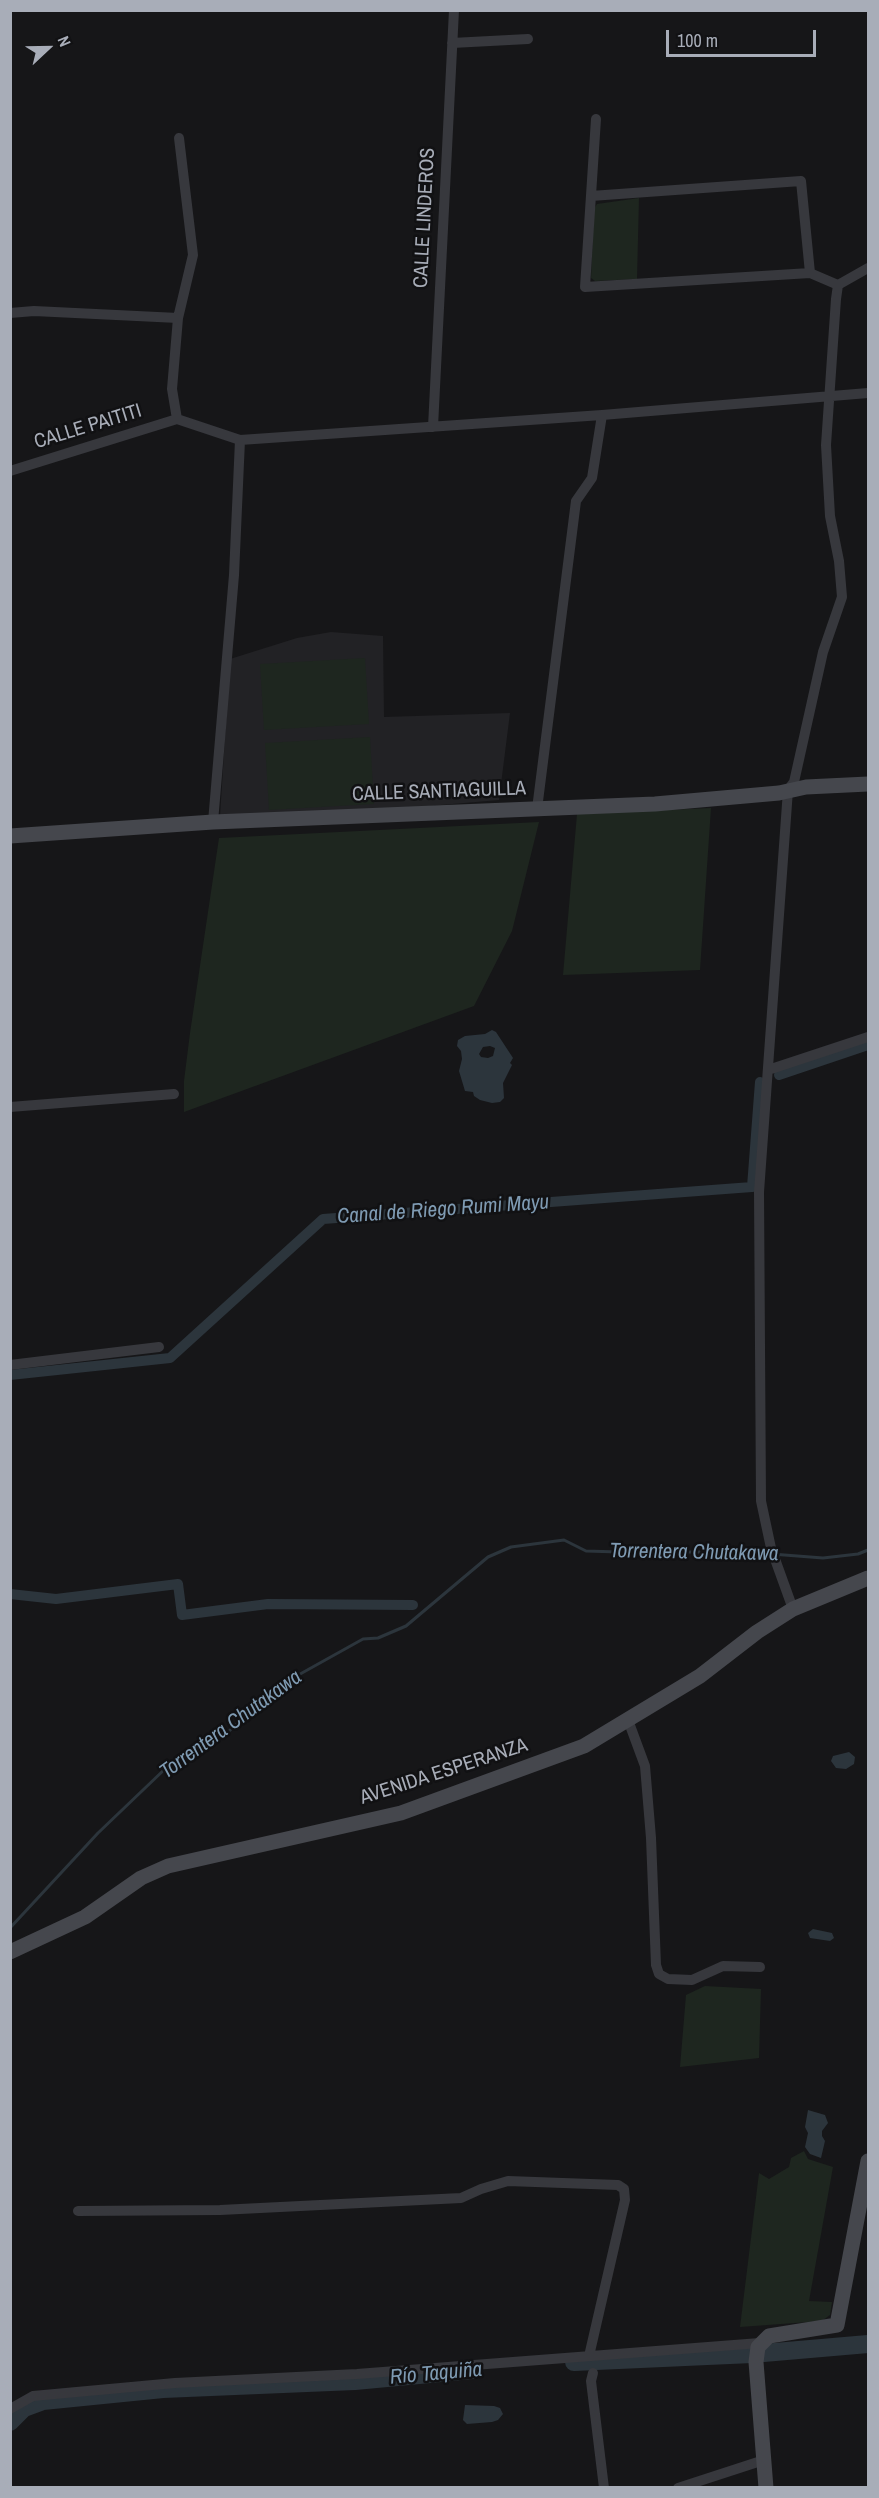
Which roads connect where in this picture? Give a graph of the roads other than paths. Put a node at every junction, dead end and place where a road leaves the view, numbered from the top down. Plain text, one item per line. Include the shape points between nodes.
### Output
1 (454, 10) edge
2 (528, 39) dead end
3 (452, 43) junction
4 (596, 119) dead end
5 (179, 138) dead end
6 (591, 196) junction
7 (868, 268) edge
8 (810, 273) junction
9 (838, 285) junction
10 (10, 313) edge
11 (178, 318) junction
12 (868, 393) edge
13 (830, 397) junction
14 (602, 415) junction
15 (177, 418) junction
16 (433, 427) junction
17 (240, 440) junction
18 (10, 471) edge
19 (868, 784) edge
20 (788, 790) junction
21 (537, 809) junction
22 (213, 822) junction
23 (10, 836) edge
24 (868, 1037) edge
25 (768, 1070) junction
26 (174, 1094) dead end
27 (10, 1107) edge
28 (159, 1347) dead end
29 (10, 1365) edge
30 (868, 1578) edge
31 (793, 1609) junction
32 (628, 1720) junction
33 (10, 1952) edge
34 (760, 1967) dead end
35 (868, 2161) edge
36 (78, 2211) dead end
37 (757, 2353) junction
38 (589, 2356) junction
39 (593, 2373) dead end
40 (10, 2409) edge
41 (764, 2460) junction
42 (602, 2487) edge
43 (678, 2487) edge
44 (766, 2487) edge

1 - 3 street, CALLE LINDEROS
2 - 3 street
3 - 16 street, CALLE LINDEROS
4 - 6 street
5 - 11 street via 193,255
6 - 8 street via 801,181
6 - 8 street via 585,287
7 - 9 street
8 - 9 street
9 - 13 street
10 - 11 street
11 - 15 street via 172,389
12 - 13 street
13 - 14 street
13 - 20 street via 826,445 830,516 842,597 823,652 794,782
14 - 16 street
14 - 21 street via 592,478 576,501
15 - 17 street
15 - 18 street, CALLE PAITITI
16 - 17 street
17 - 22 street via 234,575
19 - 20 main road, CALLE SANTIAGUILLA
20 - 21 main road, CALLE SANTIAGUILLA via 655,804
20 - 25 street
21 - 22 main road, CALLE SANTIAGUILLA
22 - 23 main road, CALLE SANTIAGUILLA
24 - 25 street
25 - 31 street via 759,1192 761,1502 772,1552
26 - 27 street
28 - 29 street
30 - 31 main road, AVENIDA ESPERANZA
31 - 32 main road, AVENIDA ESPERANZA via 700,1676
32 - 33 main road, AVENIDA ESPERANZA via 584,1746 401,1813 168,1866 141,1878 85,1917
32 - 34 street via 645,1766 659,1974 668,1979 692,1980 723,1966
35 - 37 main road via 837,2325 769,2336
36 - 38 street via 243,2209 460,2198 508,2181 618,2185 624,2188 625,2200
37 - 38 street via 619,2352
37 - 41 main road
38 - 40 street via 33,2396
39 - 42 street
41 - 43 street
41 - 44 main road

